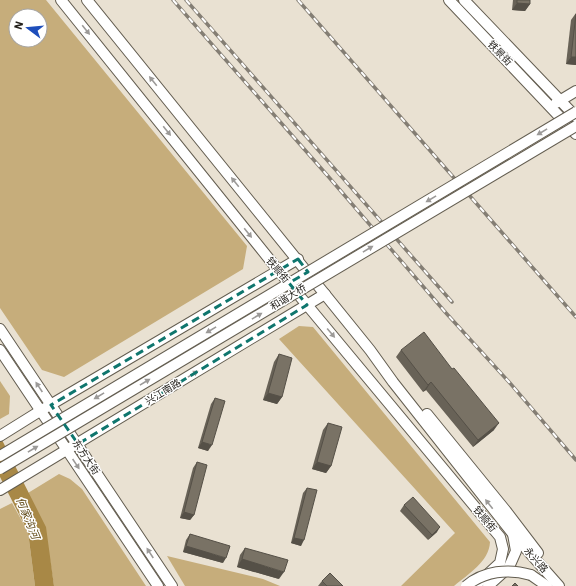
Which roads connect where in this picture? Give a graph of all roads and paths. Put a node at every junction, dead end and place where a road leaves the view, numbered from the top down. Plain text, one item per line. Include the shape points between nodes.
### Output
1 (61, 0) edge
2 (86, 0) edge
3 (449, 0) edge
4 (464, 0) edge
5 (576, 92) edge
6 (561, 100) junction
7 (551, 106) junction
8 (576, 112) edge
9 (576, 116) edge
10 (576, 126) edge
11 (576, 134) edge
12 (298, 259) junction
13 (278, 270) junction
14 (325, 294) junction
15 (307, 305) junction
16 (0, 329) edge
17 (0, 350) edge
18 (370, 350) junction
19 (50, 405) junction
20 (40, 411) junction
21 (0, 436) edge
22 (78, 444) junction
23 (66, 450) junction
24 (0, 456) edge
25 (0, 469) edge
26 (0, 490) edge
27 (513, 534) junction
28 (505, 565) junction
29 (158, 586) edge
30 (172, 586) edge
31 (466, 586) edge
32 (475, 586) edge
33 (488, 586) edge
34 (547, 586) edge
35 (560, 586) edge

1 -> 13 main road, 铁顺街
12 -> 2 main road, 铁顺街
3 - 7 main road, 铁景街
4 - 6 main road, 铁景街
5 - 6 main road
6 - 7 main road
6 - 9 main road, 铁景街
7 - 11 main road, 铁景街
8 -> 24 main road, 和谐大桥, bridge
25 -> 10 main road, 和谐大桥, bridge
12 - 13 main road
12 - 14 main road, 铁顺街
13 - 15 main road, 铁顺街
13 - 19 main road
14 - 15 main road, 兴江南路
14 - 18 main road, 铁顺街
22 -> 15 main road, 兴江南路
15 -> 28 main road, 铁顺街 via 500,536
19 -> 16 main road, 东方大街
17 - 20 main road, 东方大街
27 -> 18 main road, 铁顺街
18 - 35 main road via 426,412 510,517
19 - 20 main road
19 - 22 main road, 东方大街
20 - 21 main road
20 - 23 main road, 东方大街
22 - 23 main road, 兴江南路
30 -> 22 main road, 东方大街
23 - 26 main road, 兴江南路
23 -> 29 main road, 东方大街
27 - 28 main road via 516,551
27 - 35 main road, 永兴路
28 - 32 main road
28 - 33 main road
31 - 34 main road, bridge via 483,576 499,571 511,571 531,575

